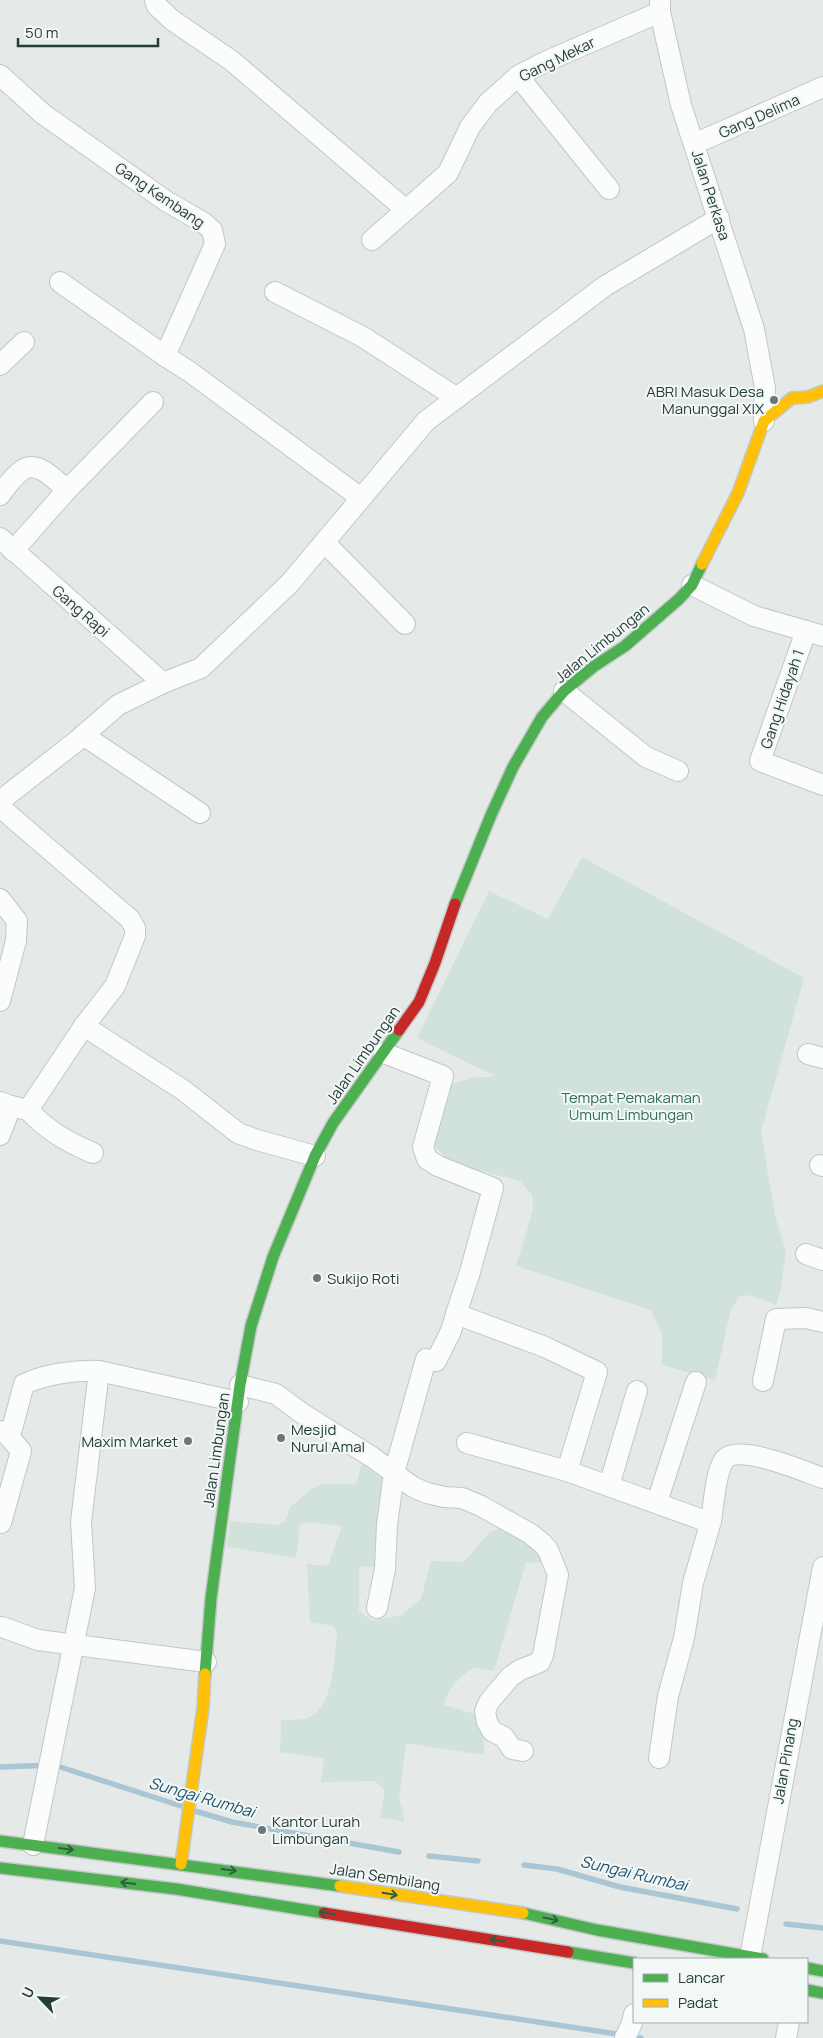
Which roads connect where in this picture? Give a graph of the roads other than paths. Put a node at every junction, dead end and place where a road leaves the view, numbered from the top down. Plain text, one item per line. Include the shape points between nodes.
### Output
1 (155, 0) edge
2 (660, 6) edge
3 (0, 75) edge
4 (518, 76) junction
5 (823, 87) edge
6 (694, 144) junction
7 (609, 189) dead end
8 (406, 210) junction
9 (719, 218) junction
10 (372, 240) dead end
11 (60, 282) dead end
12 (274, 292) dead end
13 (24, 342) dead end
14 (165, 356) junction
15 (0, 365) edge
16 (765, 388) junction
17 (823, 391) edge
18 (457, 398) junction
19 (792, 398) junction
20 (153, 402) dead end
21 (764, 422) junction
22 (67, 490) junction
23 (0, 494) edge
24 (361, 498) junction
25 (324, 542) junction
26 (7, 545) edge
27 (692, 585) junction
28 (404, 624) dead end
29 (814, 633) edge
30 (163, 683) junction
31 (564, 691) junction
32 (83, 735) junction
33 (678, 771) dead end
34 (823, 785) edge
35 (0, 801) edge
36 (0, 806) edge
37 (200, 813) dead end
38 (0, 898) edge
39 (0, 1000) edge
40 (84, 1026) junction
41 (384, 1053) junction
42 (13, 1106) edge
43 (0, 1135) edge
44 (93, 1153) dead end
45 (315, 1156) junction
46 (456, 1314) junction
47 (823, 1322) edge
48 (99, 1371) junction
49 (763, 1381) dead end
50 (696, 1382) dead end
51 (637, 1391) dead end
52 (239, 1393) junction
53 (4, 1433) edge
54 (467, 1443) dead end
55 (567, 1471) junction
56 (394, 1473) junction
57 (823, 1478) edge
58 (609, 1486) junction
59 (657, 1502) junction
60 (711, 1521) junction
61 (1, 1523) dead end
62 (823, 1566) edge
63 (377, 1608) dead end
64 (2, 1627) dead end
65 (74, 1644) junction
66 (206, 1662) junction
67 (522, 1751) dead end
68 (659, 1758) dead end
69 (0, 1841) edge
70 (33, 1845) junction
71 (181, 1864) junction
72 (0, 1868) edge
73 (757, 1958) edge
74 (633, 1963) edge
75 (808, 1968) edge
76 (823, 1971) edge
77 (808, 1990) edge
78 (823, 1993) edge
79 (633, 2019) edge
80 (789, 2023) edge
81 (624, 2038) edge
82 (786, 2038) edge

1 - 8 street via 172,20 232,61
2 - 4 street, Gang Mekar
2 - 6 street, Jalan Perkasa
3 - 14 street, Gang Kembang via 43,114 212,230 215,244
4 - 7 street
4 - 8 street, Gang Mekar via 488,103 470,127 448,173
5 - 6 street, Gang Delima
6 - 9 street, Jalan Perkasa
8 - 10 street, Gang Mekar
9 - 16 street, Jalan Perkasa via 754,329
9 - 18 street via 605,286
11 - 14 street
12 - 18 street via 363,337
13 - 15 street
14 - 24 street
16 - 19 street
16 - 21 street, Jalan Perkasa
17 - 19 street via 808,397
18 - 24 street via 426,421
19 - 21 street, Jalan Limbungan
20 - 22 street
21 - 27 street, Jalan Limbungan via 738,493
22 - 23 street via 42,469 26,468
22 - 26 street
24 - 25 street
25 - 28 street
25 - 30 street via 290,583 201,668
26 - 30 street, Gang Rapi
27 - 29 street via 754,616
27 - 31 street, Jalan Limbungan via 625,646
29 - 34 street, Gang Hidayah 1 via 760,761
30 - 32 street via 118,705
31 - 33 street via 646,757
31 - 41 street, Jalan Limbungan via 542,716 513,767 473,856 419,1002
32 - 35 street
32 - 37 street
36 - 40 street via 130,920 135,928 135,936 115,986
38 - 39 street via 17,921 16,941
40 - 42 street
40 - 45 street via 184,1090 238,1133
41 - 45 street, Jalan Limbungan via 333,1123
41 - 46 street via 443,1076 424,1147 427,1158 438,1166 493,1188
42 - 43 street
42 - 44 street via 67,1142
45 - 52 street, Jalan Limbungan via 262,1288 251,1326
46 - 55 street via 545,1347 597,1372
46 - 56 street via 436,1361 426,1359
47 - 49 street via 806,1318 776,1318
48 - 52 street
48 - 53 street via 84,1370 36,1378 24,1384 12,1428
48 - 65 street via 81,1522 85,1588
50 - 59 street
51 - 58 street
52 - 56 street via 276,1394
52 - 66 street, Jalan Limbungan via 211,1598
53 - 61 street via 21,1451
54 - 55 street
55 - 58 street
56 - 63 street via 385,1569
56 - 67 street via 412,1487 444,1497 462,1498 531,1534 548,1550 554,1563 558,1575 540,1662 510,1677 485,1711 492,1731 504,1736 512,1749
57 - 60 street via 757,1456 734,1453 724,1459 719,1472
58 - 59 street
59 - 60 street
60 - 68 street via 693,1583 684,1638 668,1696
62 - 73 street, Jalan Pinang via 796,1706
64 - 65 street via 38,1640
65 - 66 street
65 - 70 street
66 - 71 street, Jalan Limbungan via 203,1708
69 - 70 street, Jalan Sembilang
70 -> 71 street, Jalan Sembilang
71 -> 73 street, Jalan Sembilang via 492,1908
74 -> 72 street via 176,1889
75 - 76 street
77 - 78 street
79 - 81 street
80 - 82 street

